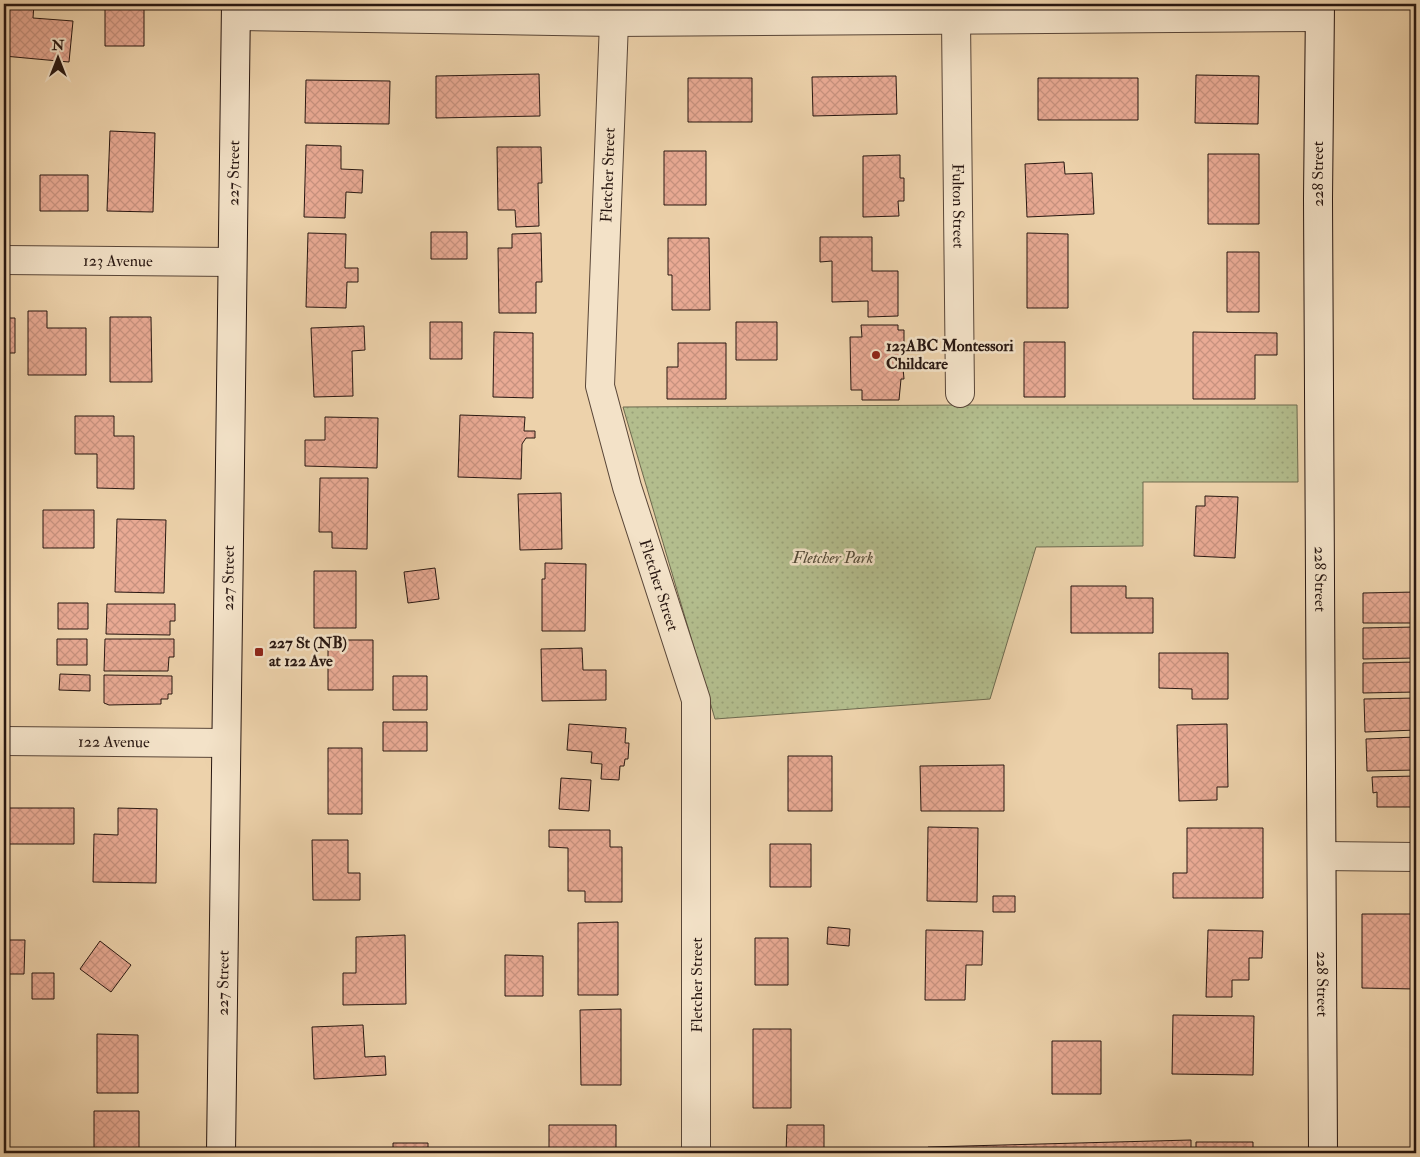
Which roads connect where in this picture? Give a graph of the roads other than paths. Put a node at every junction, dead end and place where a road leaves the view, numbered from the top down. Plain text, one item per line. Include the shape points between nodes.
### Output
1 (236, 10) edge
2 (1319, 10) edge
3 (956, 20) junction
4 (614, 22) junction
5 (4, 260) edge
6 (232, 262) junction
7 (960, 393) dead end
8 (4, 741) edge
9 (225, 743) junction
10 (1322, 856) junction
11 (1416, 857) edge
12 (221, 1153) edge
13 (696, 1153) edge
14 (1323, 1153) edge

1 - 4 street
1 - 6 street, 227 Street
2 - 3 street
2 - 10 street, 228 Street
3 - 4 street
3 - 7 street, Fulton Street
4 - 13 street, Fletcher Street via 600,386 627,487 696,700
5 - 6 street, 123 Avenue
6 - 9 street, 227 Street
8 - 9 street, 122 Avenue
9 - 12 street, 227 Street
10 - 11 street
10 - 14 street, 228 Street

